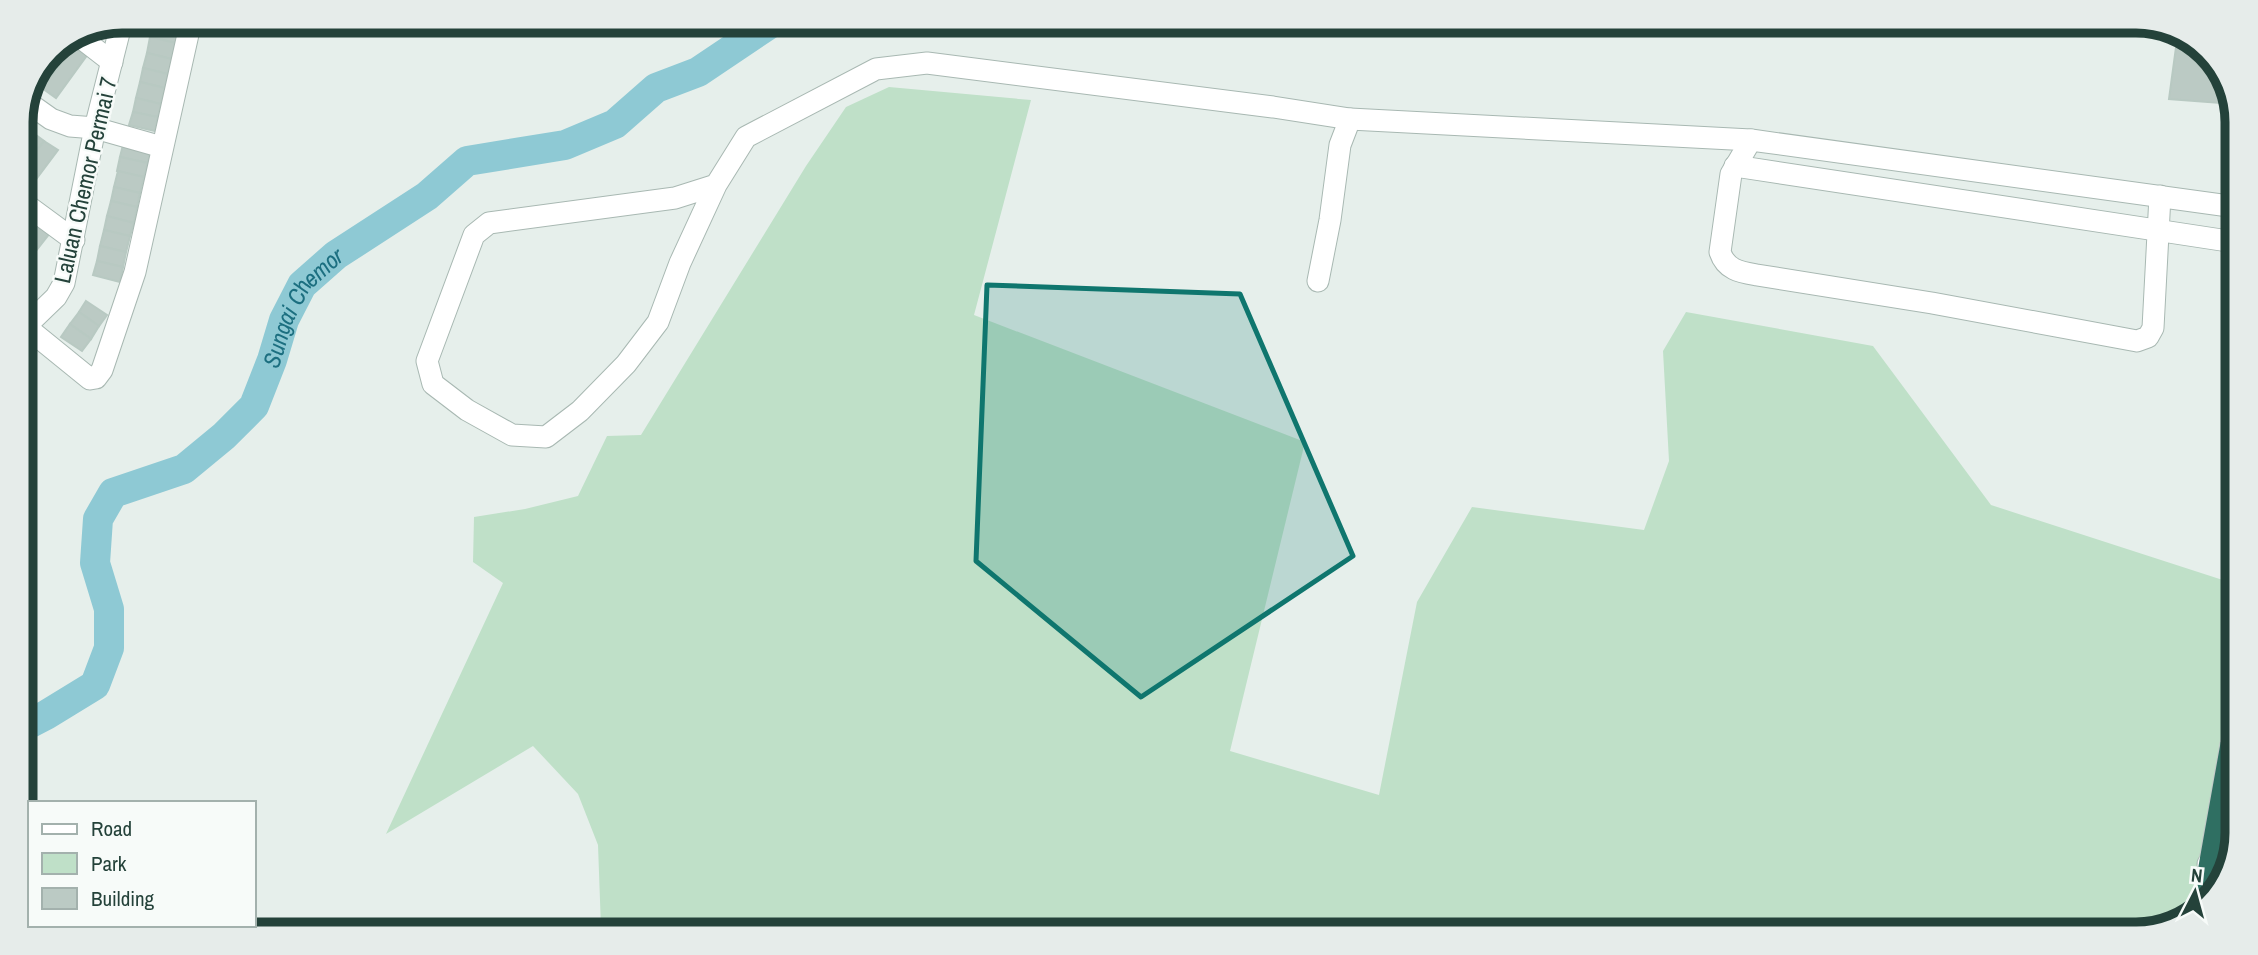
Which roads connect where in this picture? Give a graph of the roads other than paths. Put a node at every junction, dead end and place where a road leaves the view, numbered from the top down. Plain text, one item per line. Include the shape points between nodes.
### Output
1 (119, 33) edge
2 (188, 33) edge
3 (85, 41) edge
4 (112, 62) junction
5 (34, 108) edge
6 (1350, 119) junction
7 (95, 128) junction
8 (1751, 140) junction
9 (162, 147) junction
10 (1735, 166) junction
11 (716, 185) junction
12 (2160, 196) junction
13 (2225, 205) edge
14 (33, 210) edge
15 (2158, 230) junction
16 (74, 240) junction
17 (2225, 241) edge
18 (1318, 281) dead end
19 (33, 316) edge
20 (33, 332) edge
21 (2225, 775) edge
22 (2208, 864) junction
23 (2218, 866) edge
24 (2204, 889) edge

1 - 4 street, Laluan Chemor Permai 7
2 - 9 street
3 - 4 street
4 - 7 street, Laluan Chemor Permai 7
5 - 7 street via 70,127
6 - 8 street
6 - 11 street via 927,63 876,68 746,137
6 - 18 street via 1340,145
7 - 9 street
7 - 16 street, Laluan Chemor Permai 7
8 - 10 street
8 - 12 street
9 - 20 street via 135,272 102,370 90,379
10 - 15 street
10 - 15 street via 1727,188 1720,252 1722,260 1739,272 2137,341 2148,337 2153,328
11 - 11 street via 657,322 626,364 580,411 545,436 512,435 433,384 426,361 474,235 489,223 675,198
12 - 13 street
12 - 15 street
14 - 16 street
15 - 17 street
16 - 19 street, Laluan Chemor Permai 7 via 64,283 56,297
21 - 22 highway
22 - 23 street
22 - 24 highway

